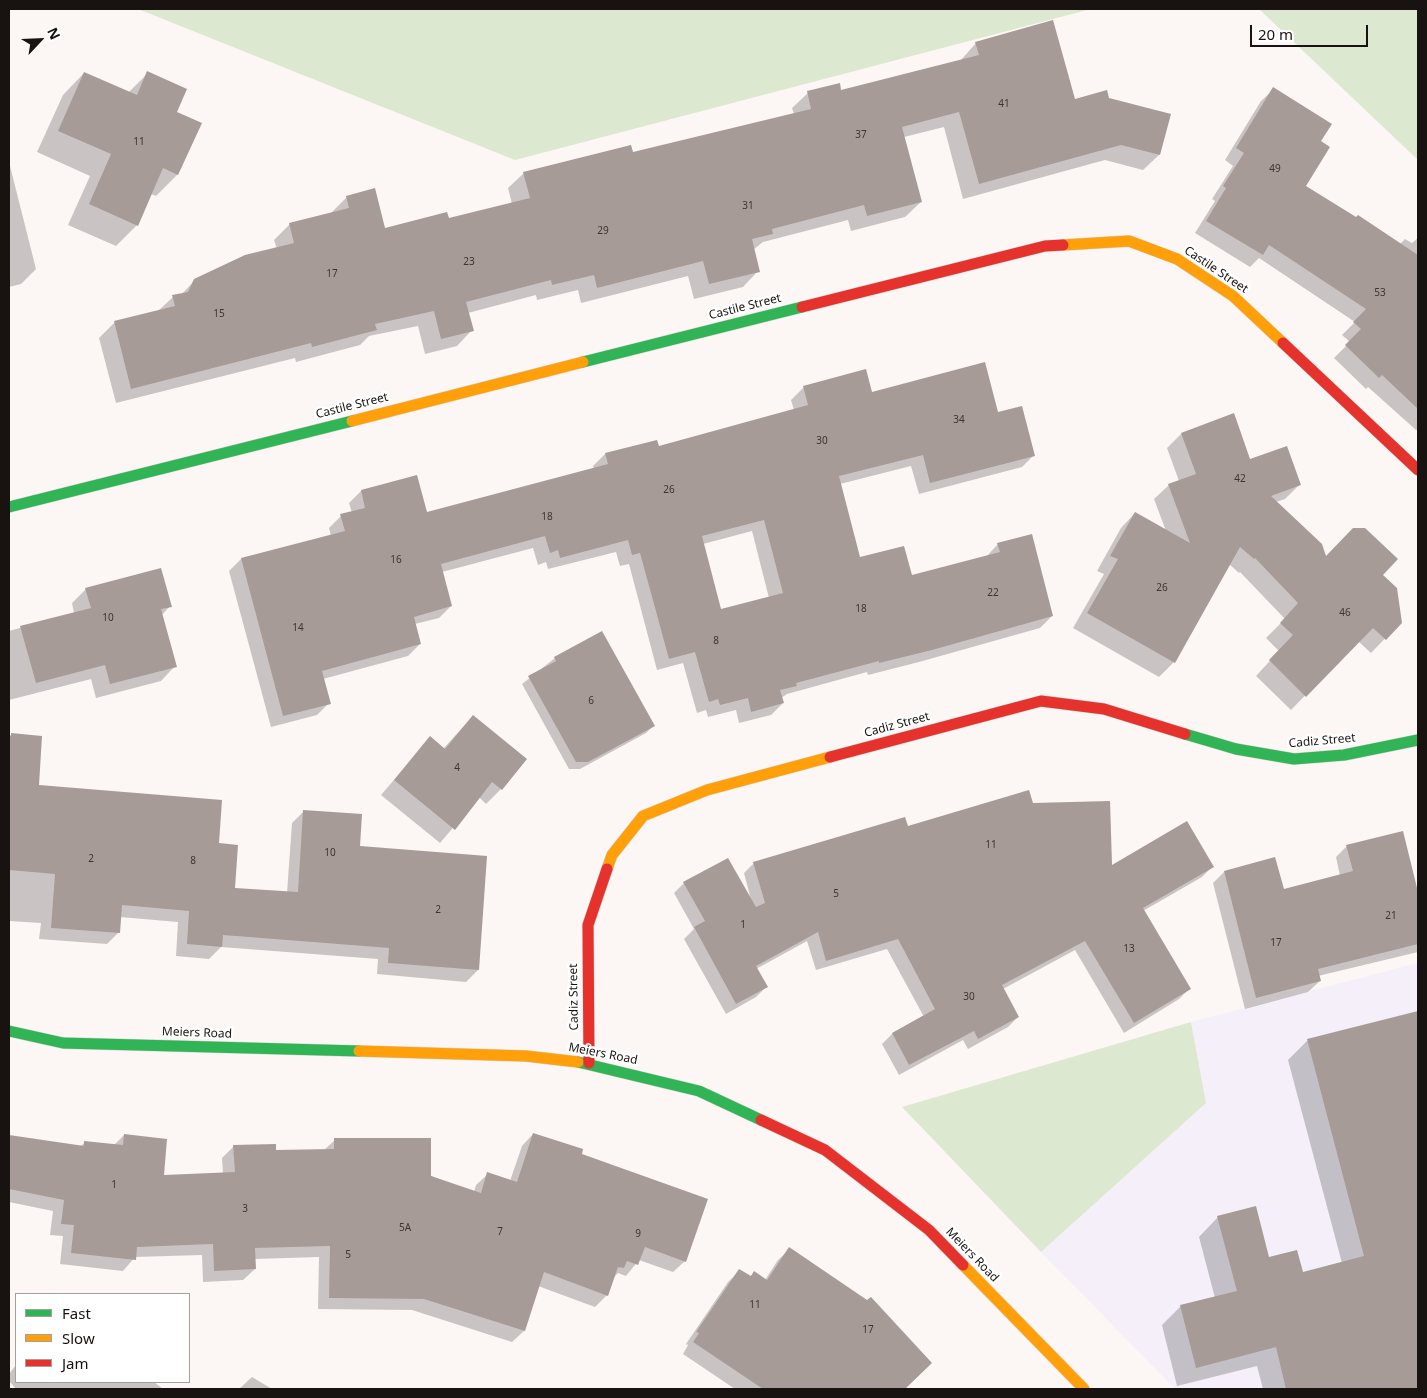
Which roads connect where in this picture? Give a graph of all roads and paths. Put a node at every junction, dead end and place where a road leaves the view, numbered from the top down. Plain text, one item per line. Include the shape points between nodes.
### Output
1 (1418, 470) edge
2 (9, 506) edge
3 (1418, 740) edge
4 (9, 1032) edge
5 (590, 1063) junction
6 (1084, 1389) edge

1 - 2 street, Castile Street via 1233,296 1177,259 1129,240 1045,246
3 - 5 street, Cadiz Street via 1344,755 1294,759 1236,749 1104,709 1042,701 707,790 643,816 612,855 588,925
4 - 5 street, Meiers Road via 62,1043 526,1056
5 - 6 street, Meiers Road via 699,1090 825,1150 929,1230

